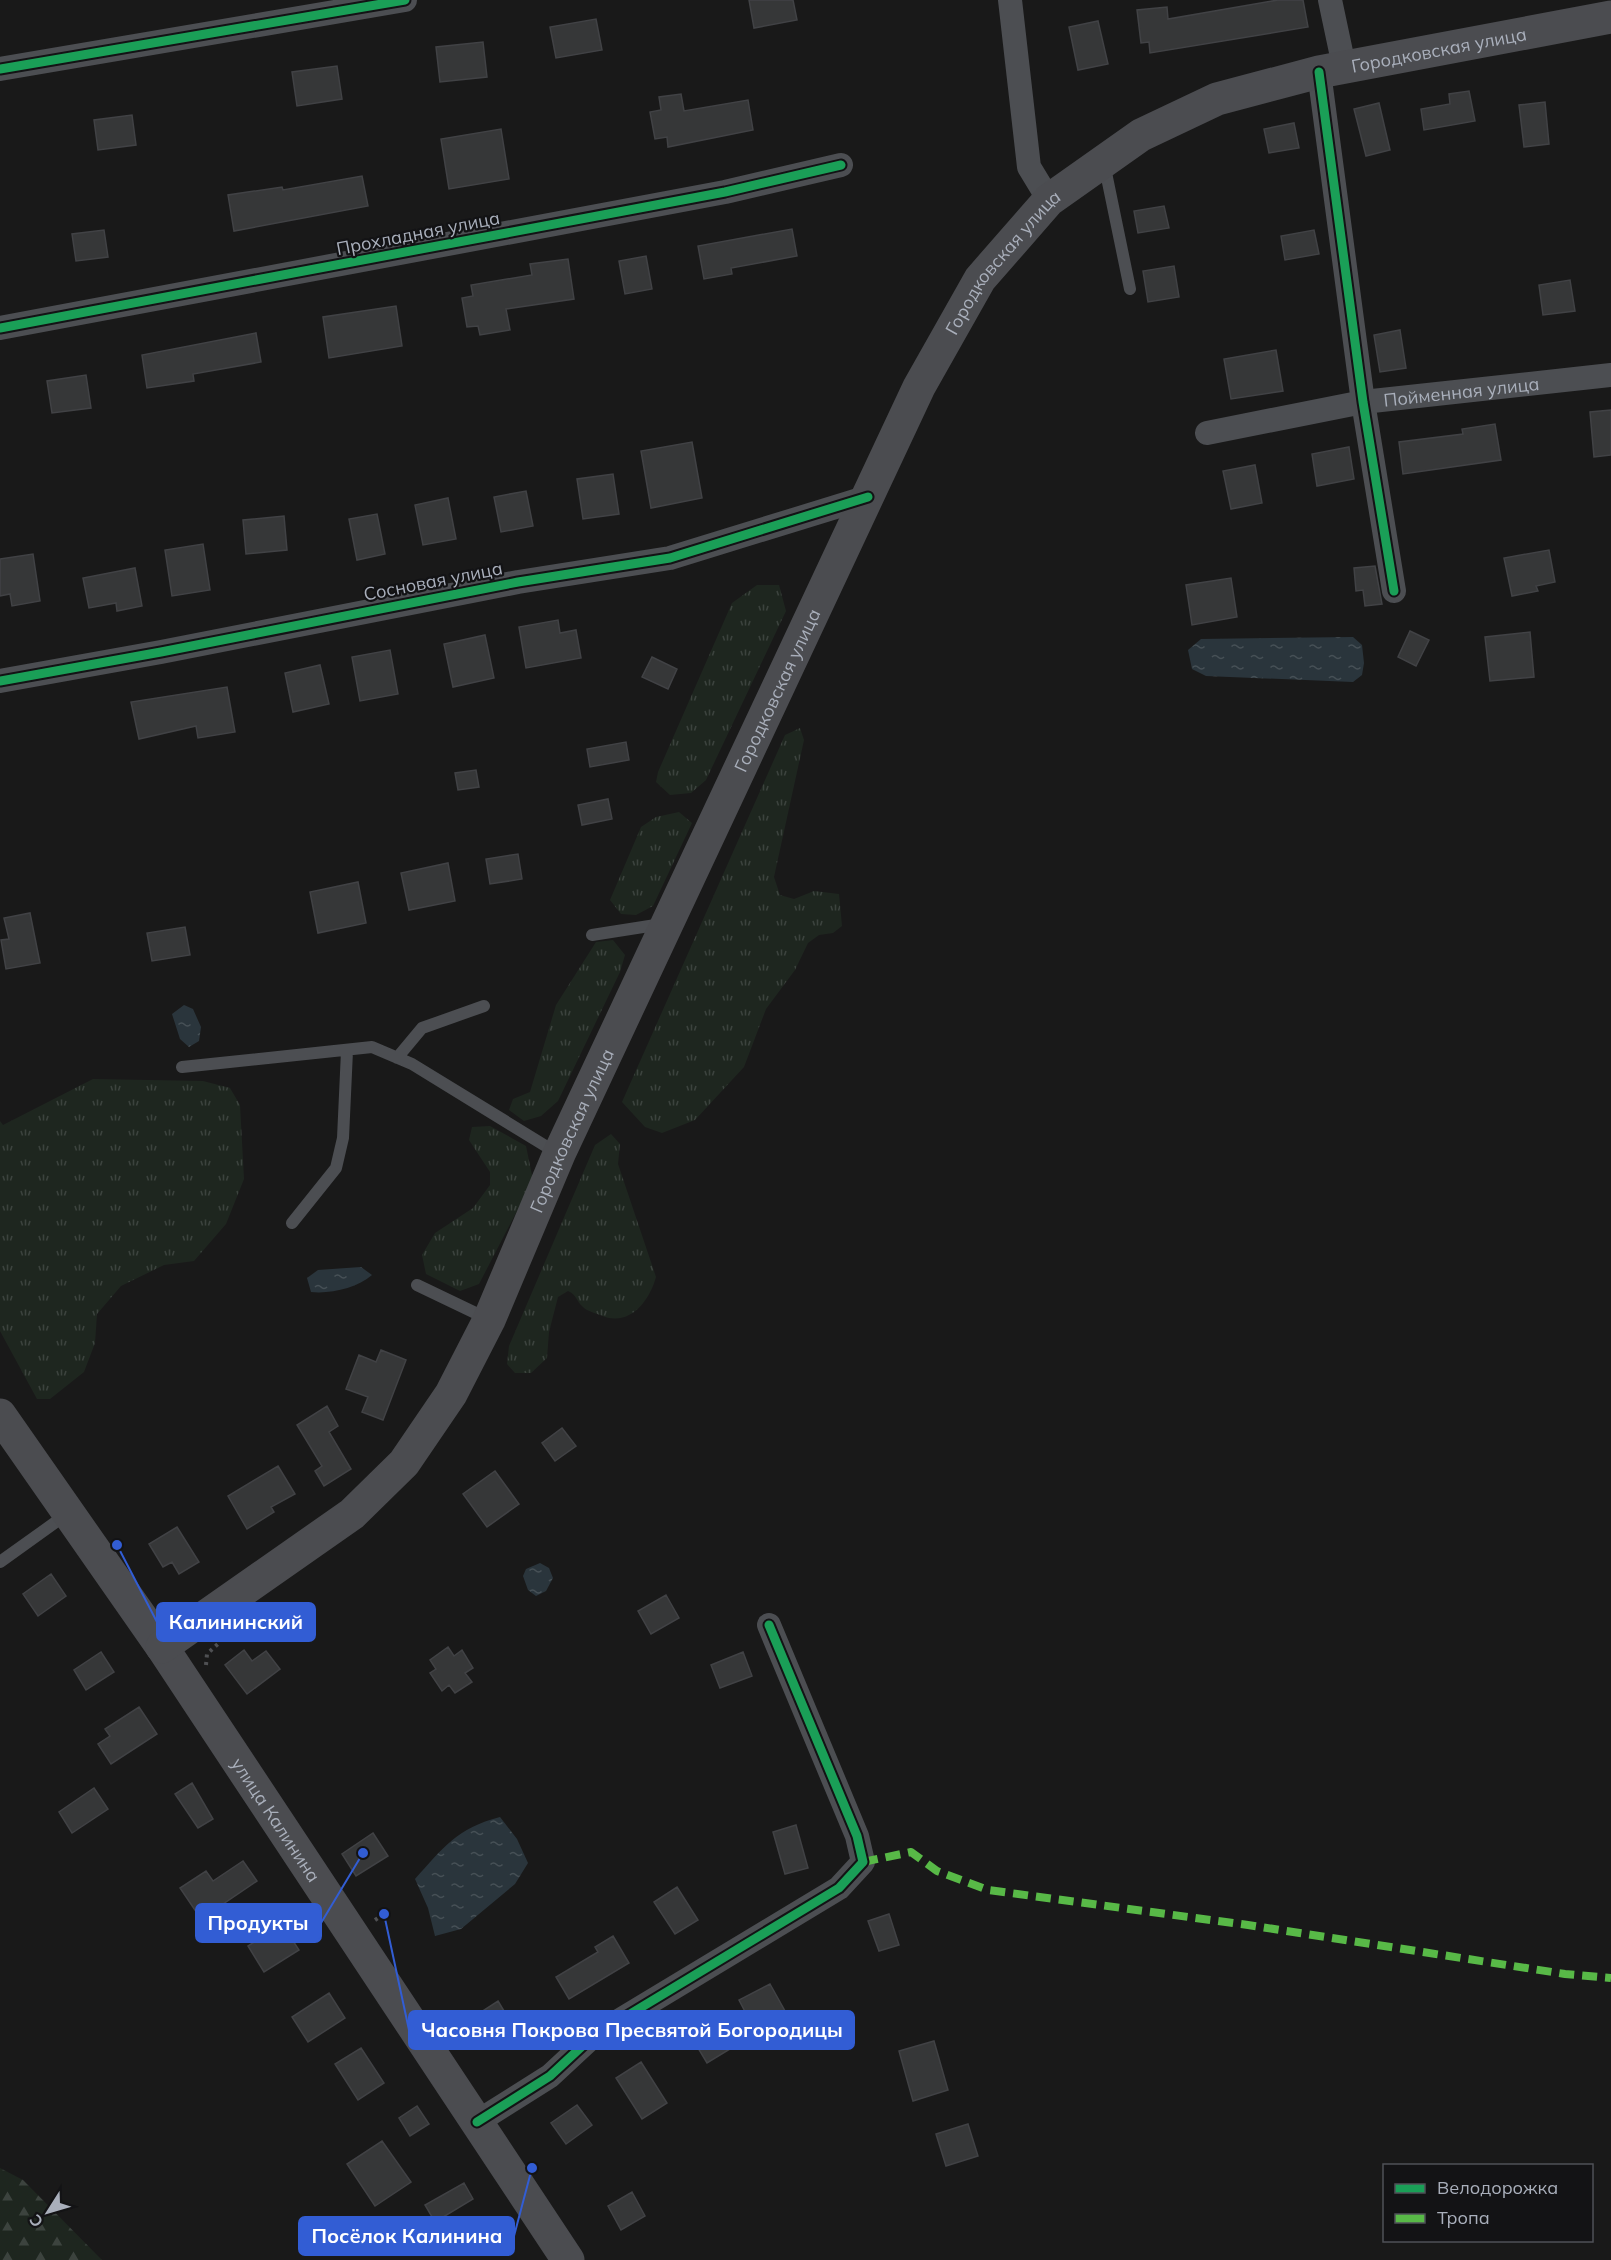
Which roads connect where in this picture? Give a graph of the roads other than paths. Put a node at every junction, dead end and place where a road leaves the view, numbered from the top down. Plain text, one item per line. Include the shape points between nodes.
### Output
1 (405, 0) edge
2 (1010, 0) edge
3 (1330, 0) edge
4 (1611, 17) edge
5 (0, 69) edge
6 (1331, 69) junction
7 (1104, 161) junction
8 (841, 165) dead end
9 (1049, 200) junction
10 (1130, 289) dead end
11 (0, 328) edge
12 (1611, 375) edge
13 (1364, 402) junction
14 (1207, 433) dead end
15 (868, 497) junction
16 (1394, 591) dead end
17 (0, 681) edge
18 (668, 923) junction
19 (592, 934) dead end
20 (484, 1006) dead end
21 (347, 1051) junction
22 (397, 1058) junction
23 (182, 1067) dead end
24 (559, 1154) junction
25 (292, 1223) dead end
26 (417, 1285) dead end
27 (489, 1320) junction
28 (0, 1415) edge
29 (69, 1512) junction
30 (0, 1562) edge
31 (769, 1625) dead end
32 (162, 1647) junction
33 (477, 2122) junction
34 (568, 2260) edge

1 - 5 street
2 - 9 street via 1029,167
3 - 6 street
4 - 6 main road, Городковская улица
6 - 7 main road, Городковская улица via 1217,99 1141,135
6 - 13 street
7 - 9 main road, Городковская улица
7 - 10 lane
8 - 11 street, Прохладная улица via 724,192
9 - 15 main road, Городковская улица via 980,279 919,387
12 - 13 street, Пойменная улица
13 - 14 street, Пойменная улица
13 - 16 street
15 - 17 street, Сосновая улица via 670,558 518,582
15 - 18 main road, Городковская улица
18 - 19 lane
18 - 24 main road, Городковская улица
20 - 22 lane via 422,1028
21 - 22 lane via 372,1047
21 - 23 lane
21 - 25 lane via 343,1138 336,1168
22 - 24 lane
24 - 27 main road, Городковская улица
26 - 27 lane
27 - 32 main road, Городковская улица via 451,1394 384,1485 352,1514
28 - 29 main road, улица Калинина
29 - 30 lane
29 - 32 main road, улица Калинина
31 - 33 street via 857,1836 863,1862 839,1888 592,2037 550,2076
32 - 33 main road, улица Калинина
33 - 34 main road, улица Калинина

